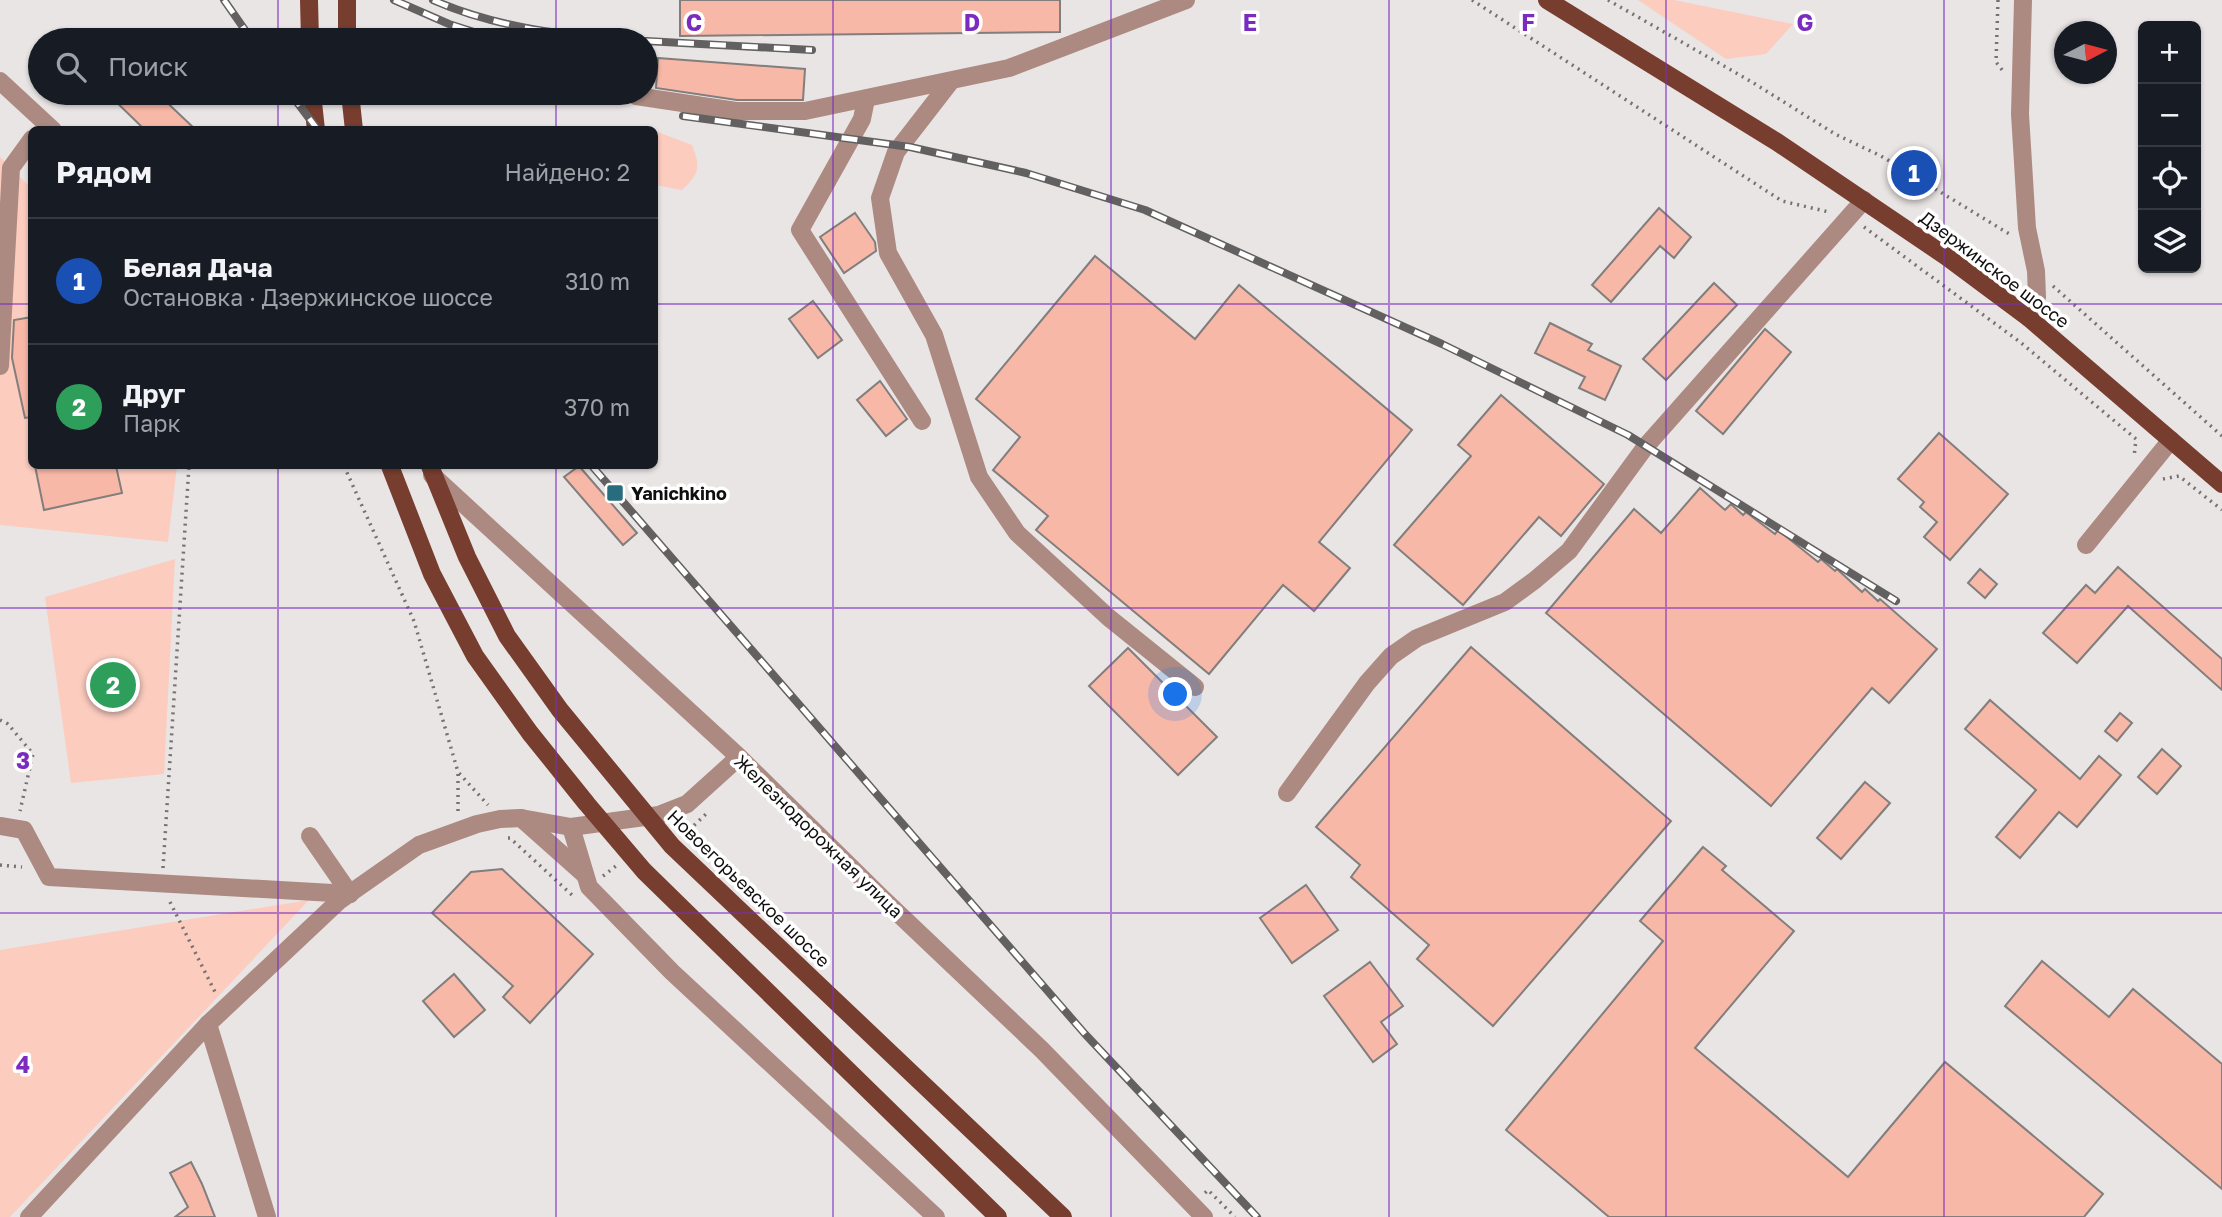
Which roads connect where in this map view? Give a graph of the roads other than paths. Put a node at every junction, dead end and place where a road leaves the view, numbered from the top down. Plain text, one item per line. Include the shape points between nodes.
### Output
1 (309, 0) edge
2 (347, 0) edge
3 (1186, 0) edge
4 (1547, 0) edge
5 (2023, 0) edge
6 (310, 28) edge
7 (347, 28) edge
8 (0, 81) edge
9 (951, 81) junction
10 (658, 99) edge
11 (866, 99) junction
12 (313, 105) edge
13 (351, 105) edge
14 (43, 126) edge
15 (316, 126) edge
16 (354, 126) edge
17 (28, 144) edge
18 (1864, 200) junction
19 (2029, 318) junction
20 (0, 366) edge
21 (922, 421) dead end
22 (2171, 440) junction
23 (391, 469) edge
24 (425, 469) edge
25 (431, 469) edge
26 (2222, 484) edge
27 (2086, 545) dead end
28 (1195, 687) dead end
29 (739, 757) junction
30 (1287, 793) dead end
31 (521, 818) junction
32 (0, 826) edge
33 (571, 827) junction
34 (310, 836) dead end
35 (585, 875) junction
36 (350, 894) junction
37 (208, 1024) junction
38 (1199, 1214) edge
39 (29, 1217) edge
40 (267, 1217) edge
41 (936, 1217) edge
42 (998, 1217) edge
43 (1063, 1217) edge

1 - 6 main road
2 - 7 main road
3 - 9 street via 1009,68
4 - 18 main road, Дзержинское шоссе
5 - 19 street via 2020,93 2037,297
8 - 14 street
9 - 11 street
9 - 28 street via 891,164 880,198 888,253 934,335 979,477 1017,533 1108,617
10 - 11 street via 736,111 805,111
11 - 21 street via 862,119 800,230
12 - 15 main road
13 - 16 main road
17 - 20 street via 11,169
18 - 19 main road, Дзержинское шоссе
18 - 30 street via 1646,446 1569,551 1505,601 1417,638 1391,656
19 - 22 main road, Дзержинское шоссе
22 - 26 main road, Дзержинское шоссе
22 - 27 street
23 - 42 main road via 432,574 475,656 530,733 643,871
24 - 29 street, Железнодорожная улица
25 - 43 main road, Новоегорьевское шоссе via 467,557 508,636 560,710 672,846
29 - 33 street via 687,804 659,815
29 - 38 street, Железнодорожная улица via 1042,1050
31 - 33 street
31 - 35 street
31 - 36 street via 500,819 419,845
32 - 36 street via 24,830 49,877
33 - 35 street
34 - 36 street
35 - 41 street via 589,887 672,972
36 - 37 street
37 - 39 street
37 - 40 street

